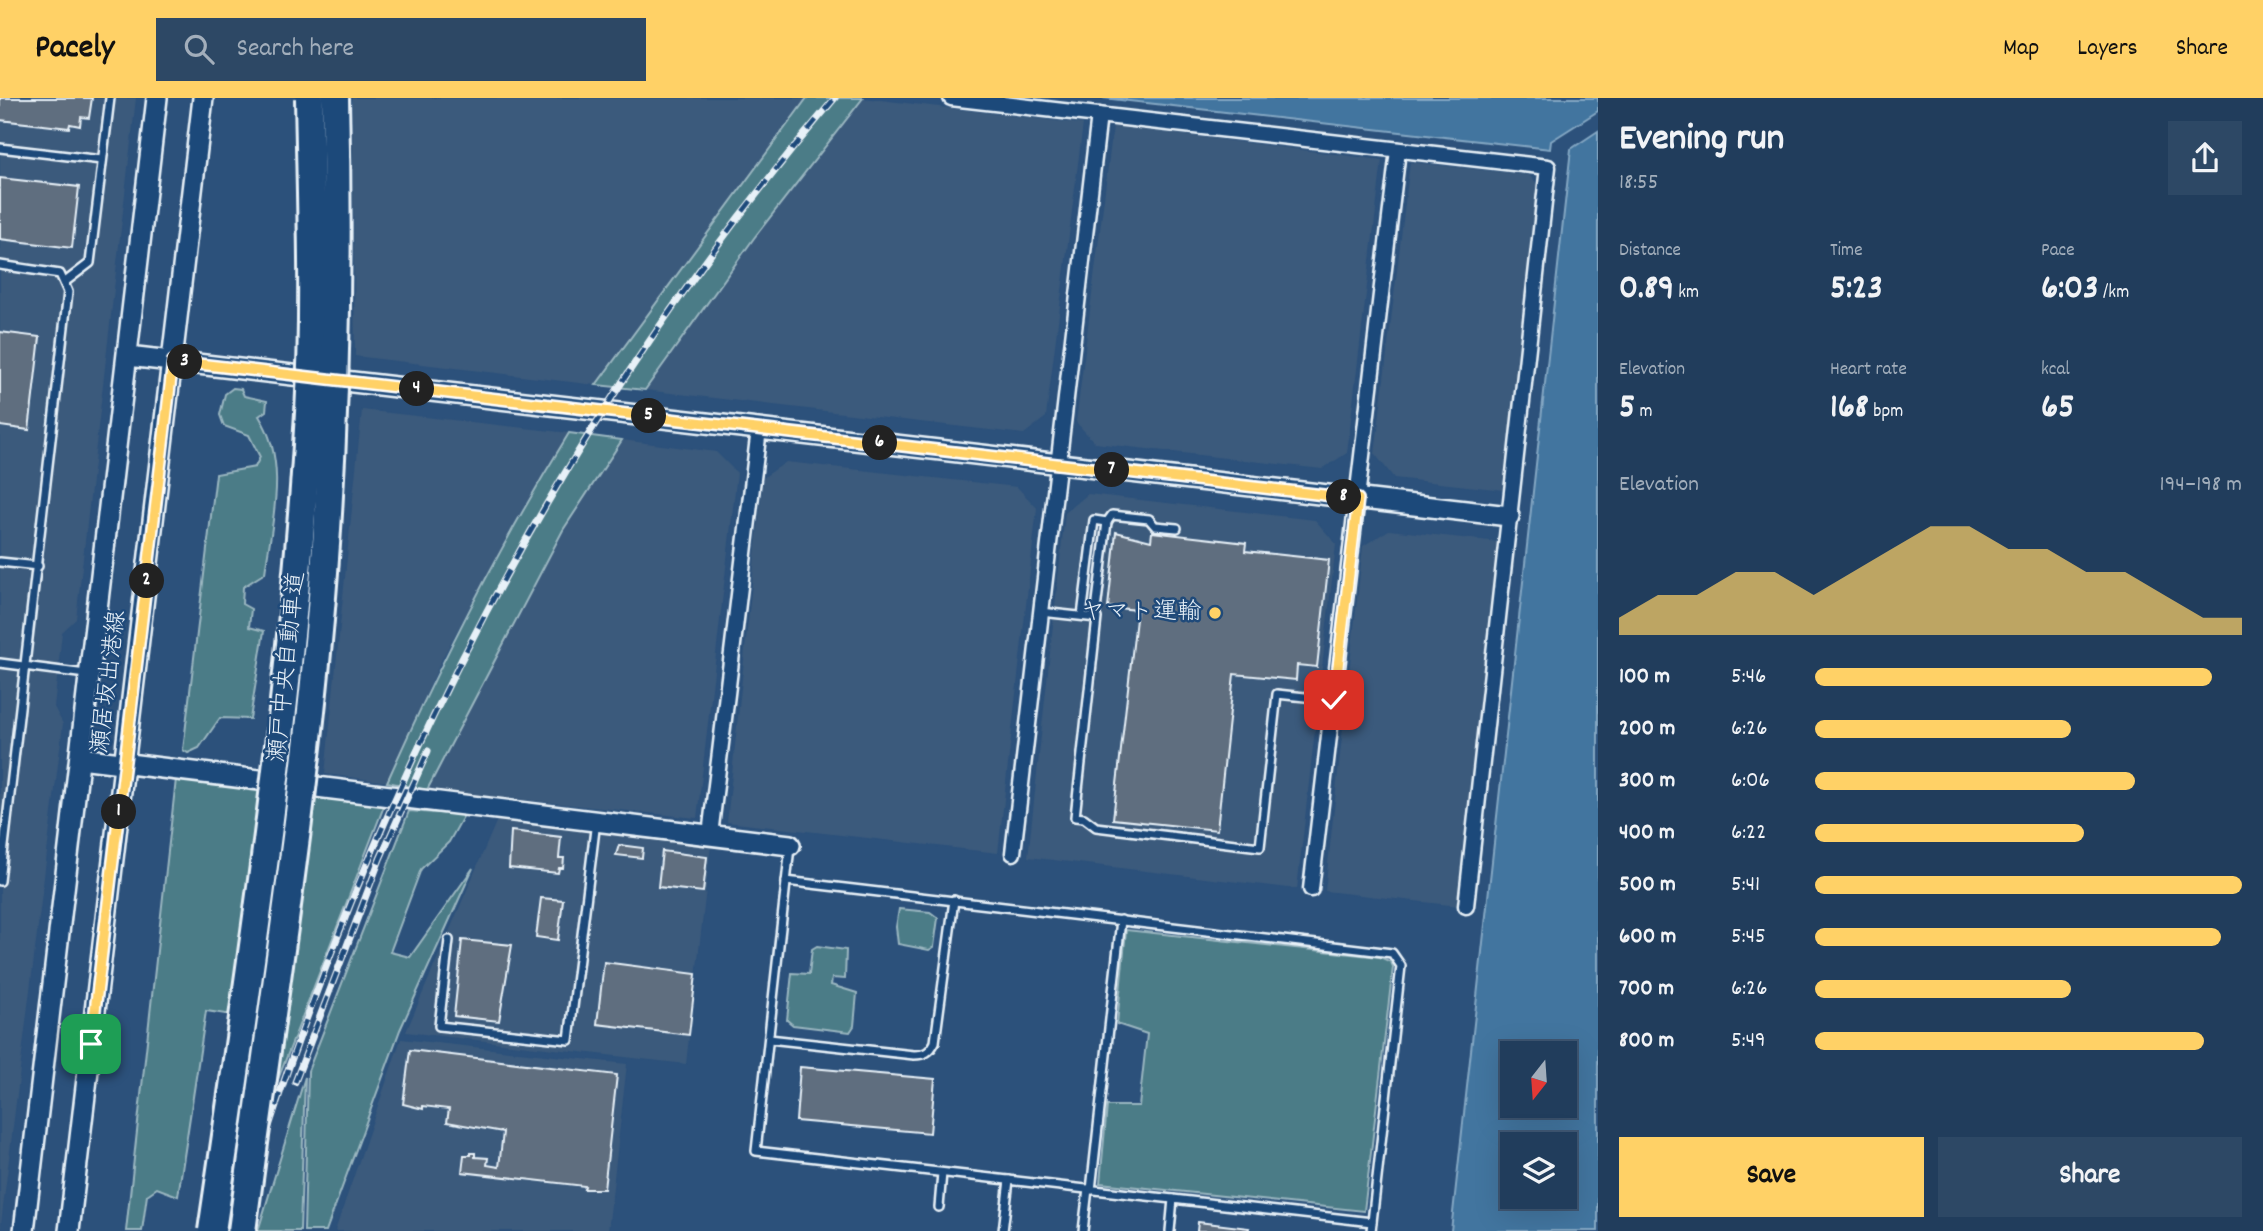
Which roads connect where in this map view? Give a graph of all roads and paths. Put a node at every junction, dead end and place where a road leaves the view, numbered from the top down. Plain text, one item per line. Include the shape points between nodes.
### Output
1 (110, 98) edge
2 (158, 98) edge
3 (203, 98) edge
4 (309, 98) edge
5 (335, 98) edge
6 (951, 98) edge
7 (1099, 115) junction
8 (0, 148) edge
9 (1398, 150) junction
10 (102, 160) junction
11 (0, 265) edge
12 (65, 282) junction
13 (128, 356) junction
14 (173, 361) junction
15 (759, 429) junction
16 (1057, 464) junction
17 (1358, 499) junction
18 (1509, 516) junction
19 (1107, 522) junction
20 (1177, 528) dead end
21 (0, 562) edge
22 (38, 566) junction
23 (1041, 612) junction
24 (1082, 616) junction
25 (1095, 618) junction
26 (0, 663) edge
27 (27, 666) junction
28 (89, 674) junction
29 (1334, 700) junction
30 (80, 758) junction
31 (125, 763) junction
32 (596, 821) junction
33 (710, 835) junction
34 (790, 845) joint
35 (1013, 853) dead end
36 (0, 881) edge
37 (786, 881) junction
38 (1311, 889) dead end
39 (954, 901) junction
40 (1466, 906) dead end
41 (1121, 920) junction
42 (449, 940) dead end
43 (769, 1038) junction
44 (942, 1173) junction
45 (1009, 1180) junction
46 (1089, 1190) junction
47 (1173, 1199) junction
48 (939, 1207) dead end
49 (1372, 1222) junction
50 (24, 1231) edge
51 (69, 1231) edge
52 (212, 1231) edge
53 (242, 1231) edge
54 (1003, 1231) edge
55 (1083, 1231) edge
56 (1170, 1231) edge
57 (1371, 1231) edge

1 - 10 lane
2 - 13 main road, 瀬居坂出港線
3 - 14 main road, 瀬居坂出港線
4 - 52 highway, 瀬戸中央自動車道, bridge via 309,410 298,572 277,770
5 - 53 highway, 瀬戸中央自動車道, bridge via 339,243 324,574
6 - 7 street
7 - 9 street
7 - 16 street
8 - 10 lane
9 - 17 street
9 - 18 street via 1548,167
10 - 12 lane via 90,263
11 - 12 lane via 51,271
12 - 22 lane via 68,305
13 - 14 main road
13 - 28 main road, 瀬居坂出港線
14 - 15 main road
14 - 31 main road, 瀬居坂出港線
15 - 16 main road
15 - 33 street
16 - 17 main road
16 - 23 street
17 - 18 main road
17 - 29 street
18 - 40 street
19 - 20 lane via 1112,515
19 - 24 lane via 1094,520
19 - 25 lane
21 - 22 lane
22 - 27 lane
23 - 24 lane
23 - 35 street
24 - 25 lane
25 - 29 lane via 1075,817 1096,827 1260,847 1277,694
26 - 27 lane
27 - 28 lane
27 - 36 lane
28 - 30 main road, 瀬居坂出港線
29 - 38 street
30 - 31 main road
30 - 50 main road, 瀬居坂出港線
31 - 32 main road
31 - 51 main road, 瀬居坂出港線
32 - 33 main road
32 - 42 lane via 569,1040 439,1026
33 - 34 main road
34 - 37 lane
37 - 39 lane
37 - 43 lane
39 - 41 lane
39 - 43 lane via 931,1050 914,1055
41 - 46 lane
41 - 49 lane via 1387,951 1397,956 1401,966
43 - 44 lane via 756,1151
44 - 45 lane
44 - 48 lane
45 - 46 lane
45 - 54 lane
46 - 47 lane
46 - 55 lane
47 - 49 lane
47 - 56 lane
49 - 57 lane

